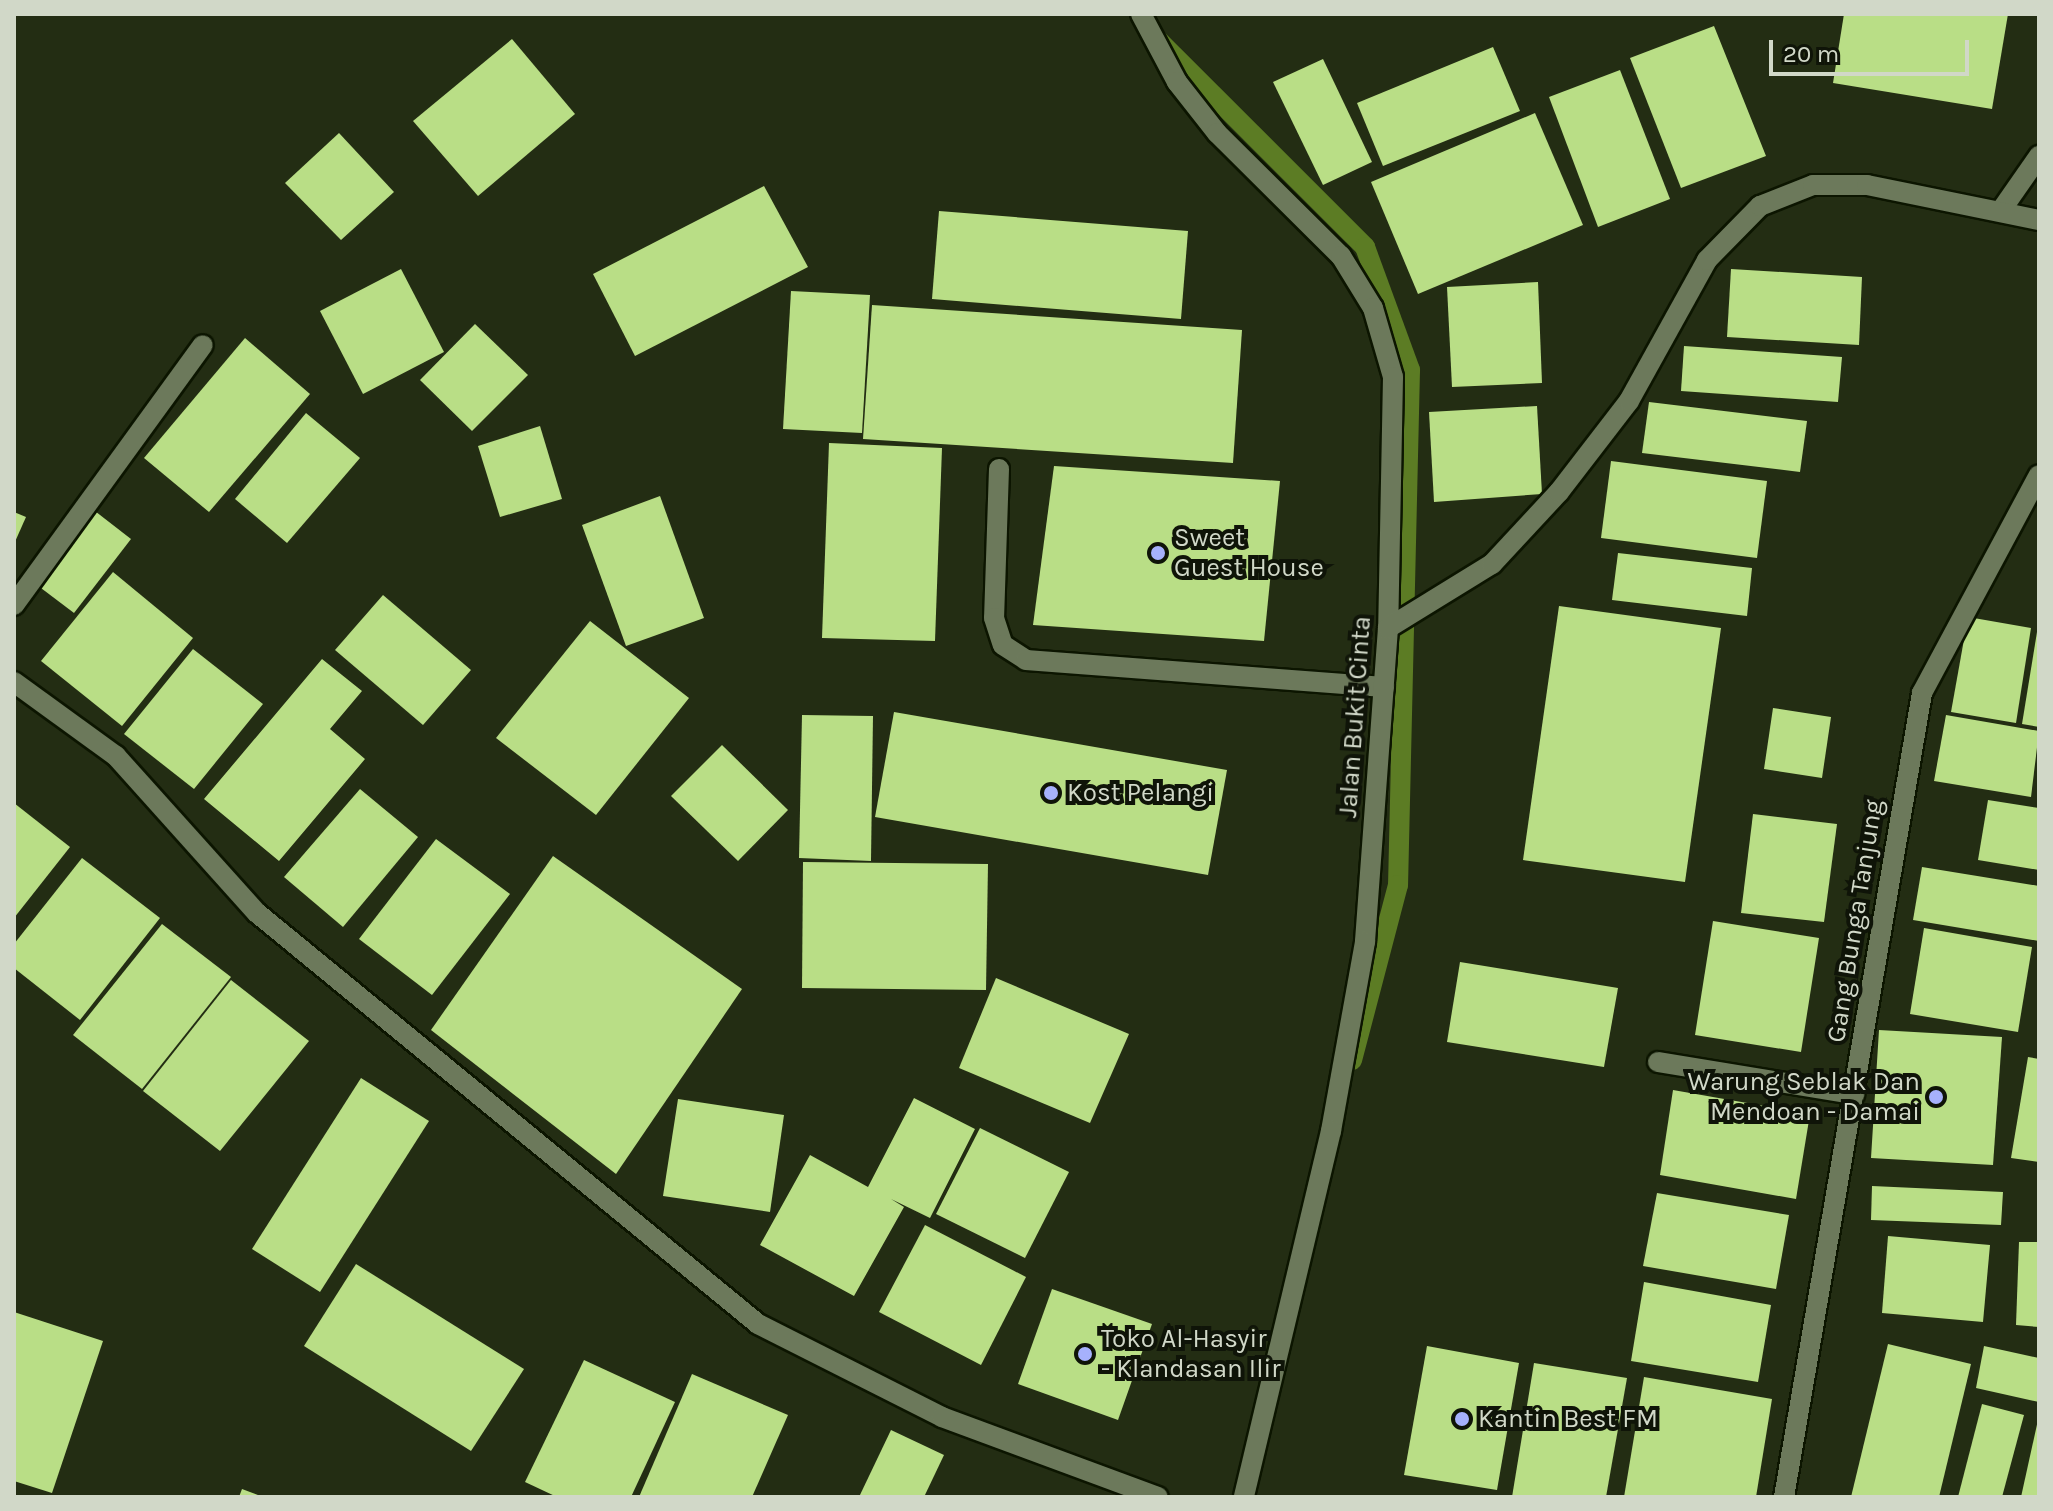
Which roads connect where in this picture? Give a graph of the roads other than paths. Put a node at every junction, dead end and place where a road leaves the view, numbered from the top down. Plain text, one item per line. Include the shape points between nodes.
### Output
1 (1141, 14) edge
2 (2039, 156) edge
3 (2002, 209) junction
4 (2039, 220) edge
5 (203, 345) dead end
6 (999, 469) dead end
7 (2039, 475) edge
8 (14, 605) edge
9 (1388, 628) junction
10 (14, 682) edge
11 (1384, 687) junction
12 (1658, 1062) dead end
13 (1854, 1094) junction
14 (1158, 1497) edge
15 (1244, 1497) edge
16 (1784, 1497) edge

1 - 9 street, Jalan Bukit Cinta via 1177,82 1217,133 1341,256 1373,308 1393,377
2 - 3 street
3 - 4 street
3 - 9 street via 1867,185 1813,185 1760,206 1707,260 1629,401 1559,492 1492,564
5 - 8 street
6 - 11 street via 994,618 1003,645 1026,660
7 - 13 street, Gang Bunga Tanjung via 1922,693
9 - 11 street, Jalan Bukit Cinta
10 - 14 street via 116,756 257,913 758,1324 942,1417
11 - 15 street, Jalan Bukit Cinta via 1365,942 1331,1131
12 - 13 street
13 - 16 street, Gang Bunga Tanjung

